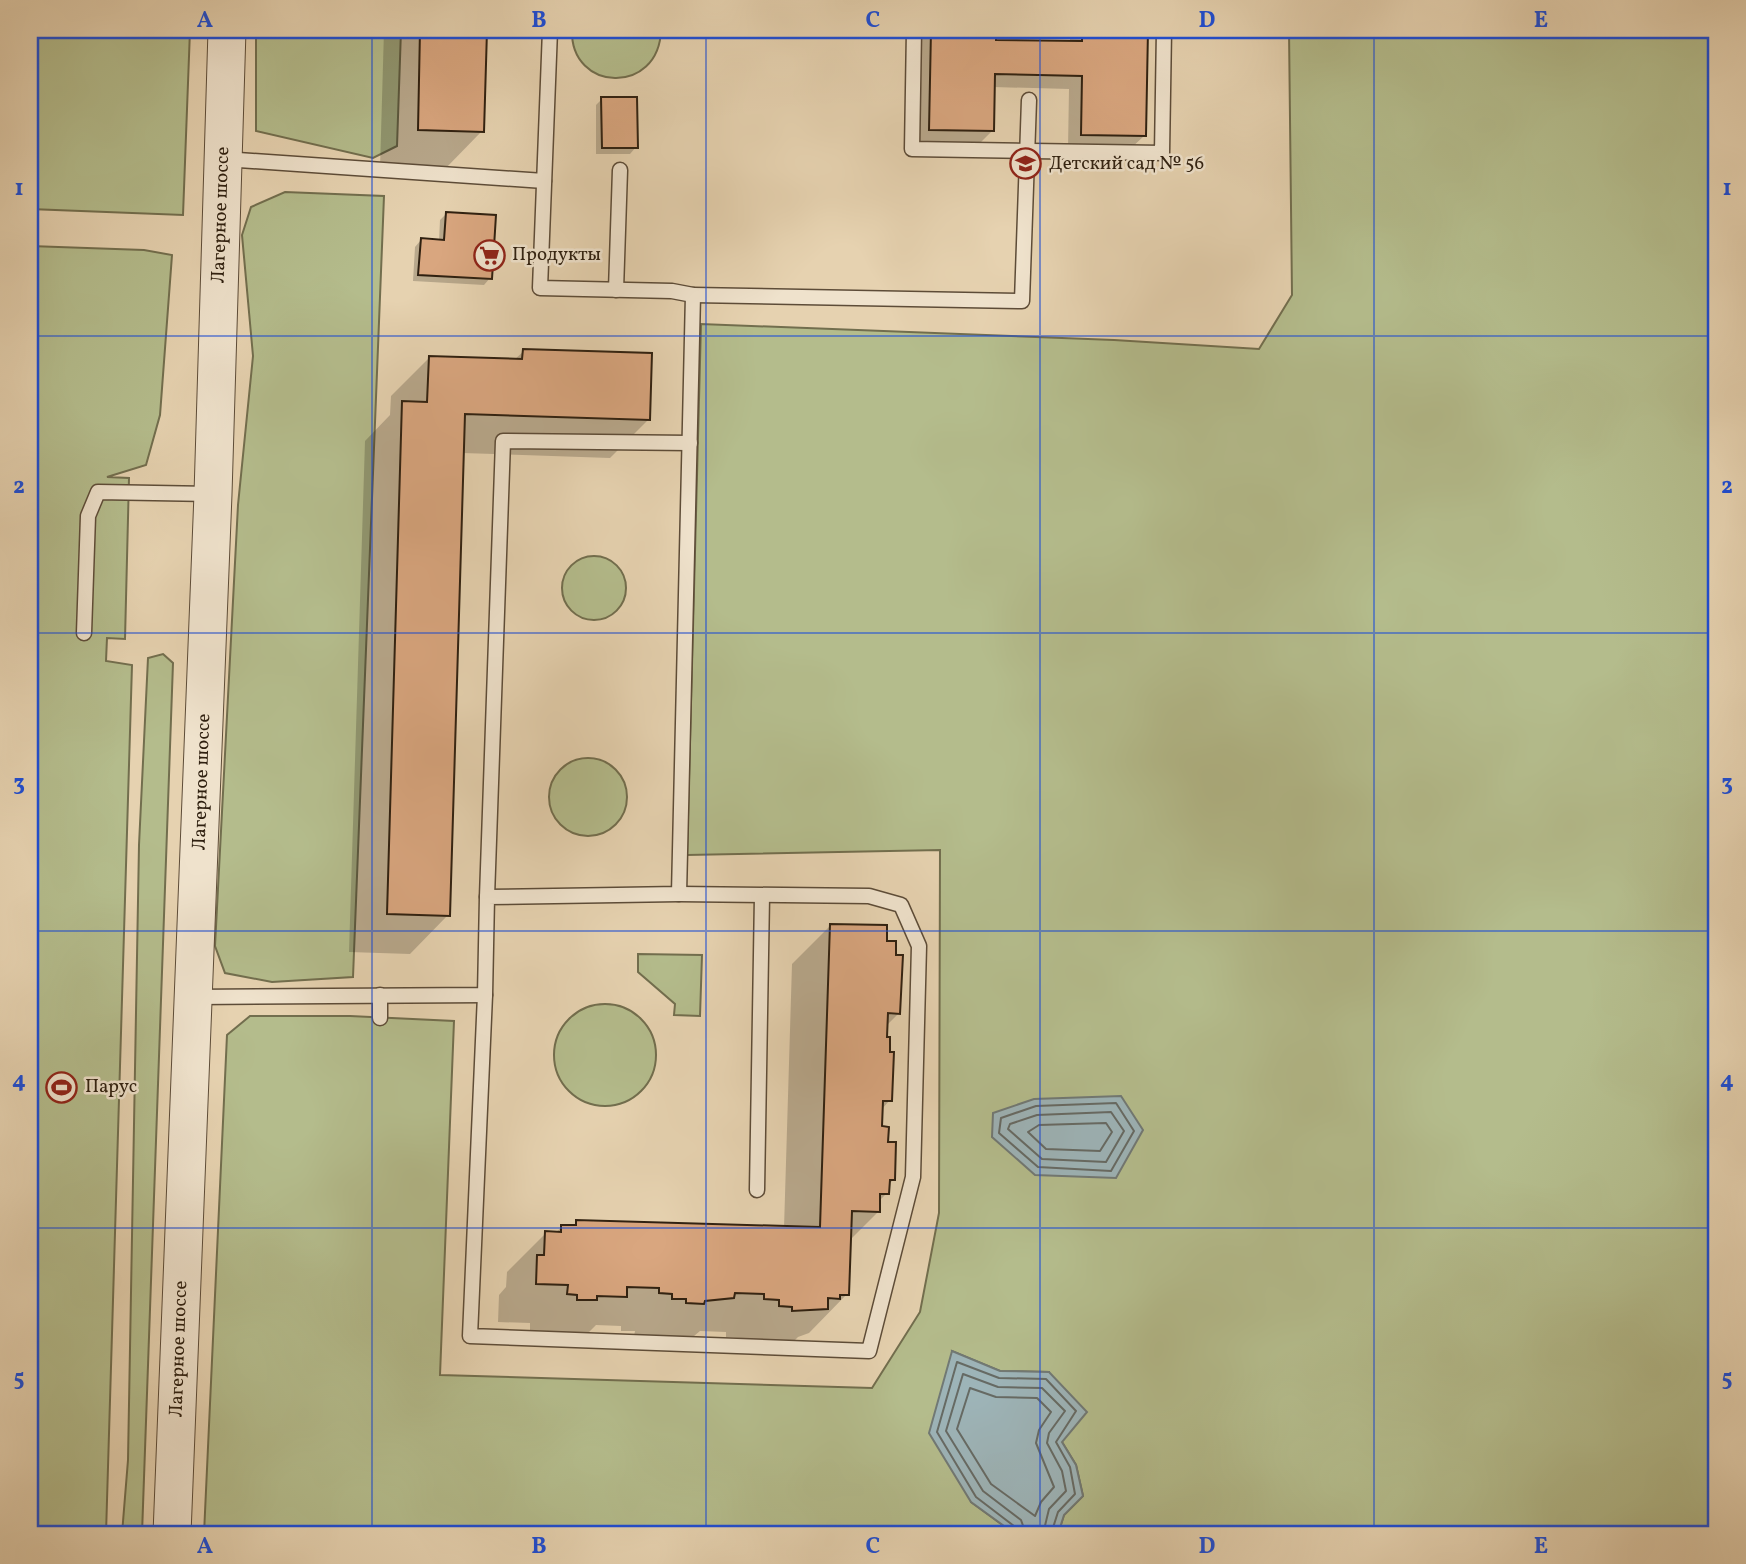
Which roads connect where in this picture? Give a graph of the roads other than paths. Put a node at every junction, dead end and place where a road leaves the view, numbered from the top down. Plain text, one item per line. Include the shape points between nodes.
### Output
1 (227, 30) edge
2 (550, 30) edge
3 (914, 30) edge
4 (1164, 30) edge
5 (1029, 100) dead end
6 (1027, 151) junction
7 (222, 159) junction
8 (620, 170) dead end
9 (544, 181) junction
10 (616, 290) junction
11 (693, 295) junction
12 (690, 443) junction
13 (213, 494) junction
14 (84, 633) dead end
15 (679, 894) junction
16 (762, 896) junction
17 (487, 897) junction
18 (380, 995) junction
19 (485, 995) junction
20 (193, 997) junction
21 (380, 1018) dead end
22 (757, 1190) dead end
23 (172, 1534) edge

1 - 7 street, Лагерное шоссе
2 - 9 lane
3 - 6 lane via 912,149
4 - 6 lane via 1162,153
5 - 6 lane
6 - 11 lane via 1022,301
7 - 9 lane
7 - 13 street, Лагерное шоссе
8 - 10 lane
9 - 10 lane via 540,288
10 - 11 lane
11 - 12 lane
12 - 15 lane
12 - 17 lane via 503,441
13 - 14 lane via 98,492 88,516
13 - 20 street, Лагерное шоссе
15 - 16 lane
15 - 17 lane
16 - 19 lane via 869,895 901,905 919,946 913,1177 869,1351 470,1336
16 - 22 lane
17 - 19 lane
18 - 19 lane
18 - 20 lane
18 - 21 lane
20 - 23 street, Лагерное шоссе

